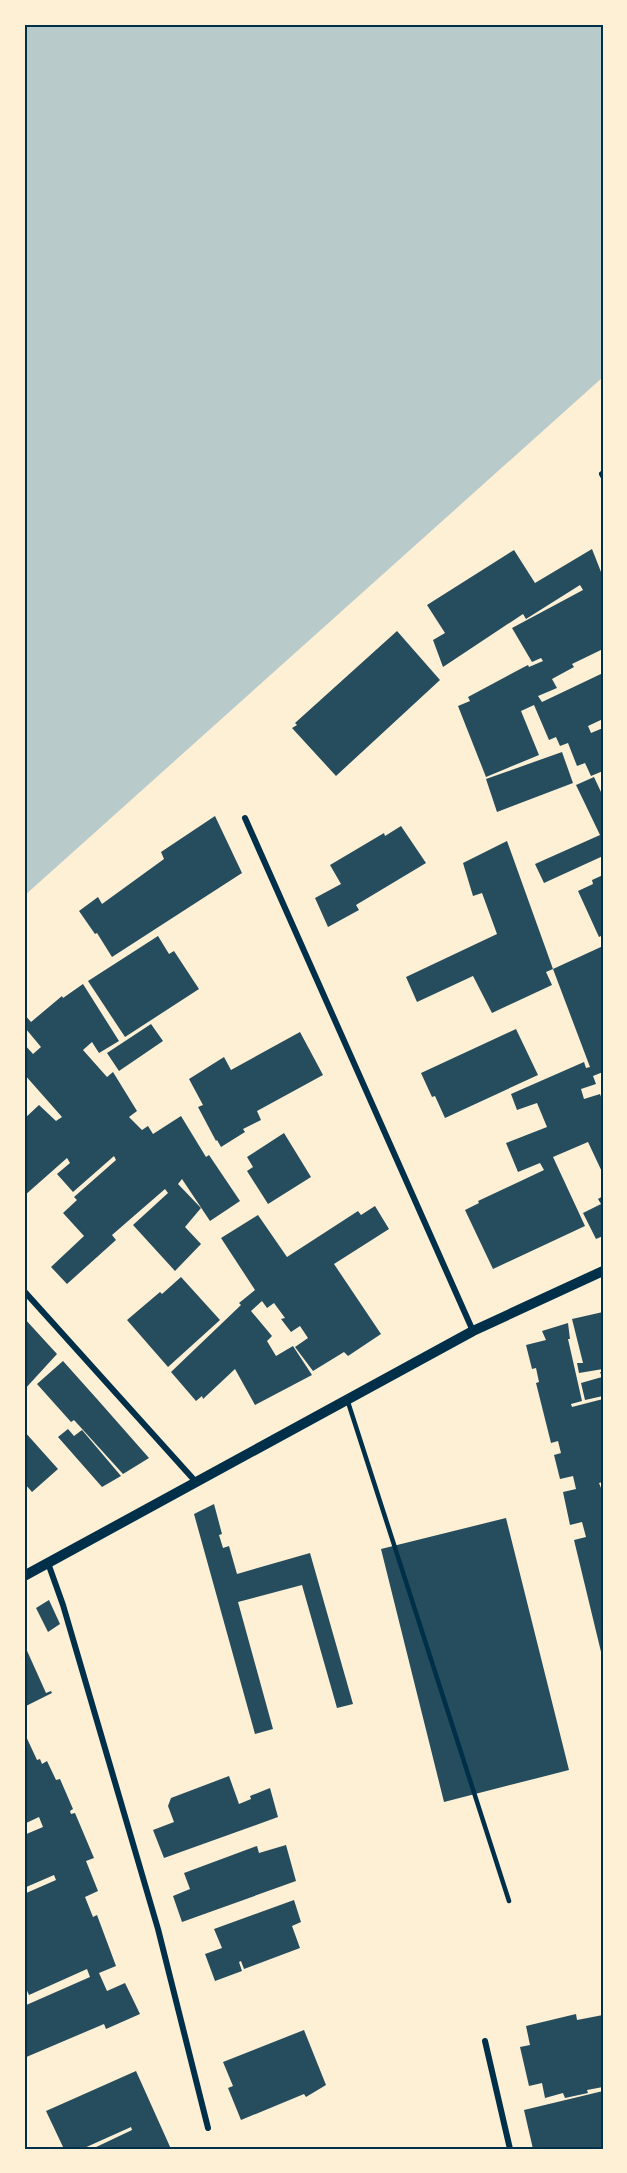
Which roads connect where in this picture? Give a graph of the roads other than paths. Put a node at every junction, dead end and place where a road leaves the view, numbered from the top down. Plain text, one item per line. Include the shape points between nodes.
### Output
1 (245, 818) dead end
2 (603, 1271) edge
3 (24, 1291) edge
4 (473, 1331) junction
5 (347, 1399) junction
6 (196, 1482) junction
7 (47, 1562) junction
8 (24, 1576) edge
9 (509, 1901) dead end
10 (485, 2041) dead end
11 (208, 2127) dead end
12 (510, 2149) edge

1 - 4 street
2 - 4 street
3 - 6 street
4 - 5 street
5 - 6 street
5 - 9 lane
6 - 7 street
7 - 8 street
7 - 11 street via 158,1929
10 - 12 street

